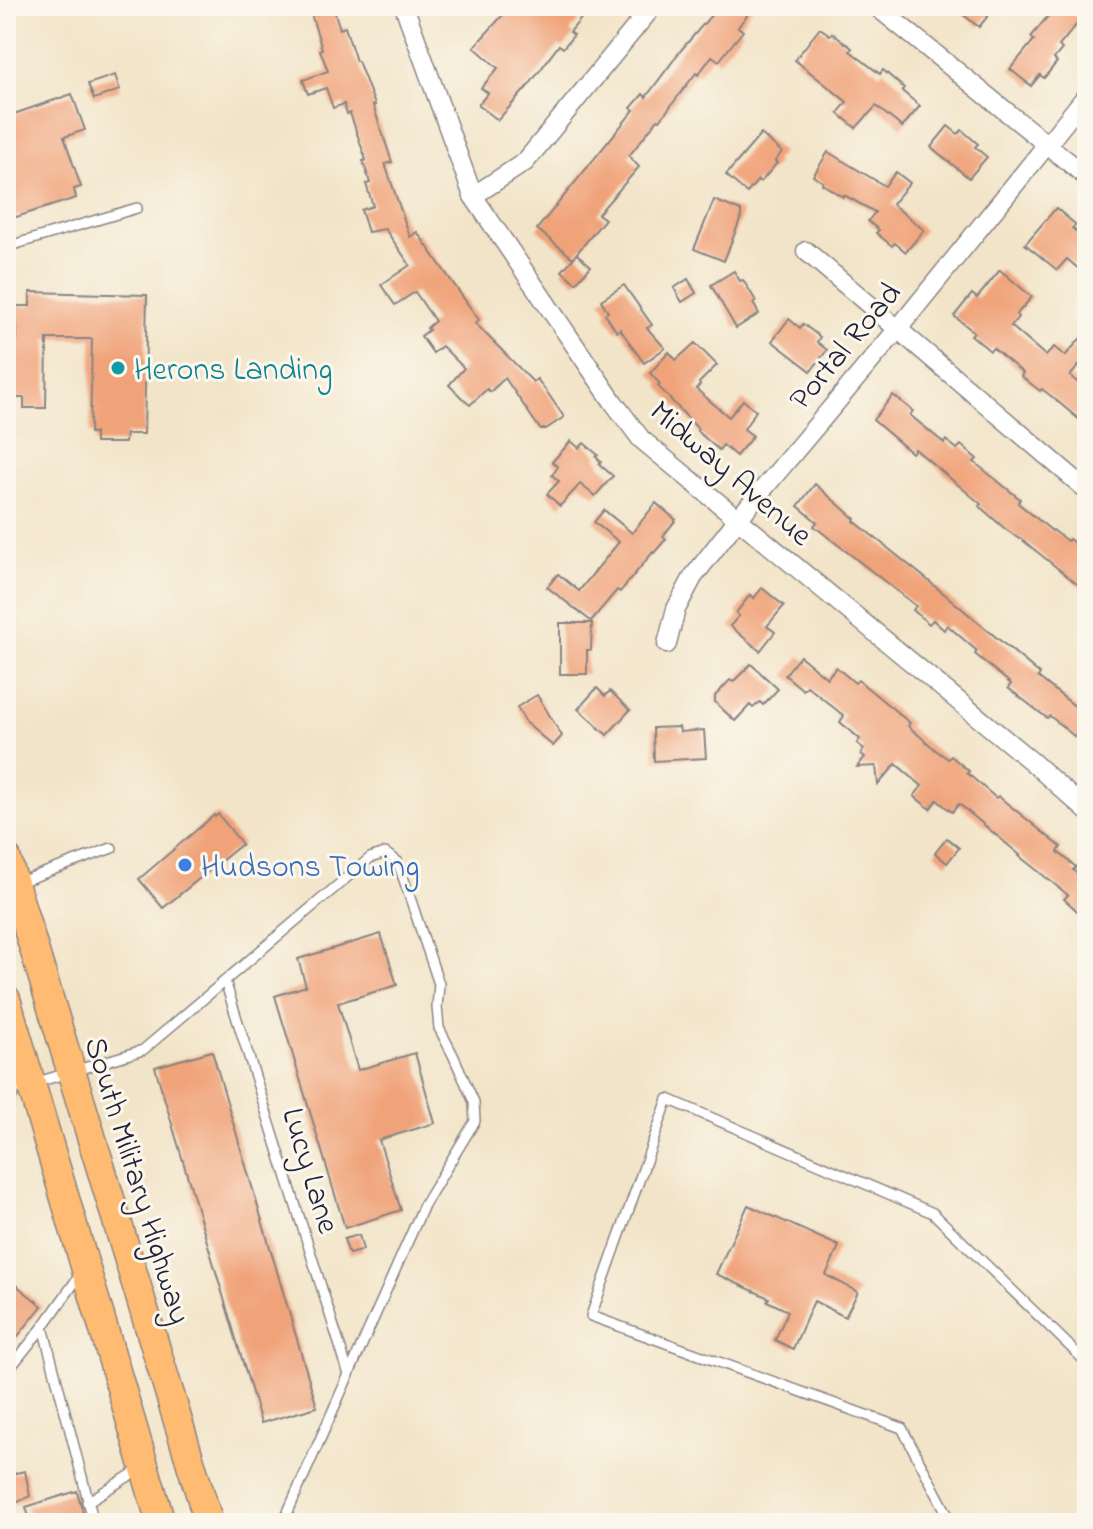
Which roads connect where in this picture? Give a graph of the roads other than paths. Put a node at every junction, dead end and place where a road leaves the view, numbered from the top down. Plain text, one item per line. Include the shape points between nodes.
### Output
1 (404, 6) edge
2 (653, 6) edge
3 (876, 6) edge
4 (1087, 95) edge
5 (1048, 143) junction
6 (1087, 177) edge
7 (473, 196) junction
8 (137, 208) dead end
9 (6, 247) edge
10 (806, 251) dead end
11 (897, 330) junction
12 (1087, 490) edge
13 (737, 520) junction
14 (667, 644) dead end
15 (1087, 811) edge
16 (112, 848) dead end
17 (6, 857) edge
18 (14, 884) junction
19 (225, 981) junction
20 (6, 999) edge
21 (71, 1073) junction
22 (18, 1085) edge
23 (6, 1109) edge
24 (87, 1266) junction
25 (43, 1327) junction
26 (1087, 1363) edge
27 (6, 1373) edge
28 (349, 1375) junction
29 (145, 1466) junction
30 (87, 1502) junction
31 (94, 1523) edge
32 (161, 1523) edge
33 (209, 1523) edge
34 (283, 1523) edge
35 (952, 1523) edge

1 - 7 street, Midway Avenue
2 - 7 street via 525,162
3 - 5 street
4 - 5 street, Portal Road
5 - 6 street
5 - 11 street, Portal Road
7 - 13 street, Midway Avenue via 641,439
8 - 9 lane
10 - 11 street
11 - 12 street
11 - 13 street, Portal Road
13 - 14 street, Portal Road via 693,577 676,609
13 - 15 street, Midway Avenue
16 - 18 lane
17 - 18 main road, South Military Highway
18 - 21 main road, South Military Highway
19 - 21 lane via 143,1050
19 - 28 lane, Lucy Lane
19 - 28 lane via 370,858 385,853 398,862 439,984 439,1028 474,1102 475,1121 424,1205
20 - 22 main road
21 - 22 lane
21 - 33 main road, South Military Highway
22 - 23 lane
22 - 24 main road
24 - 25 lane
24 - 29 main road
25 - 27 lane
25 - 30 lane
26 - 35 lane via 933,1213 668,1099 591,1316 902,1428
28 - 34 lane
29 - 30 lane
29 - 32 main road
30 - 31 lane

